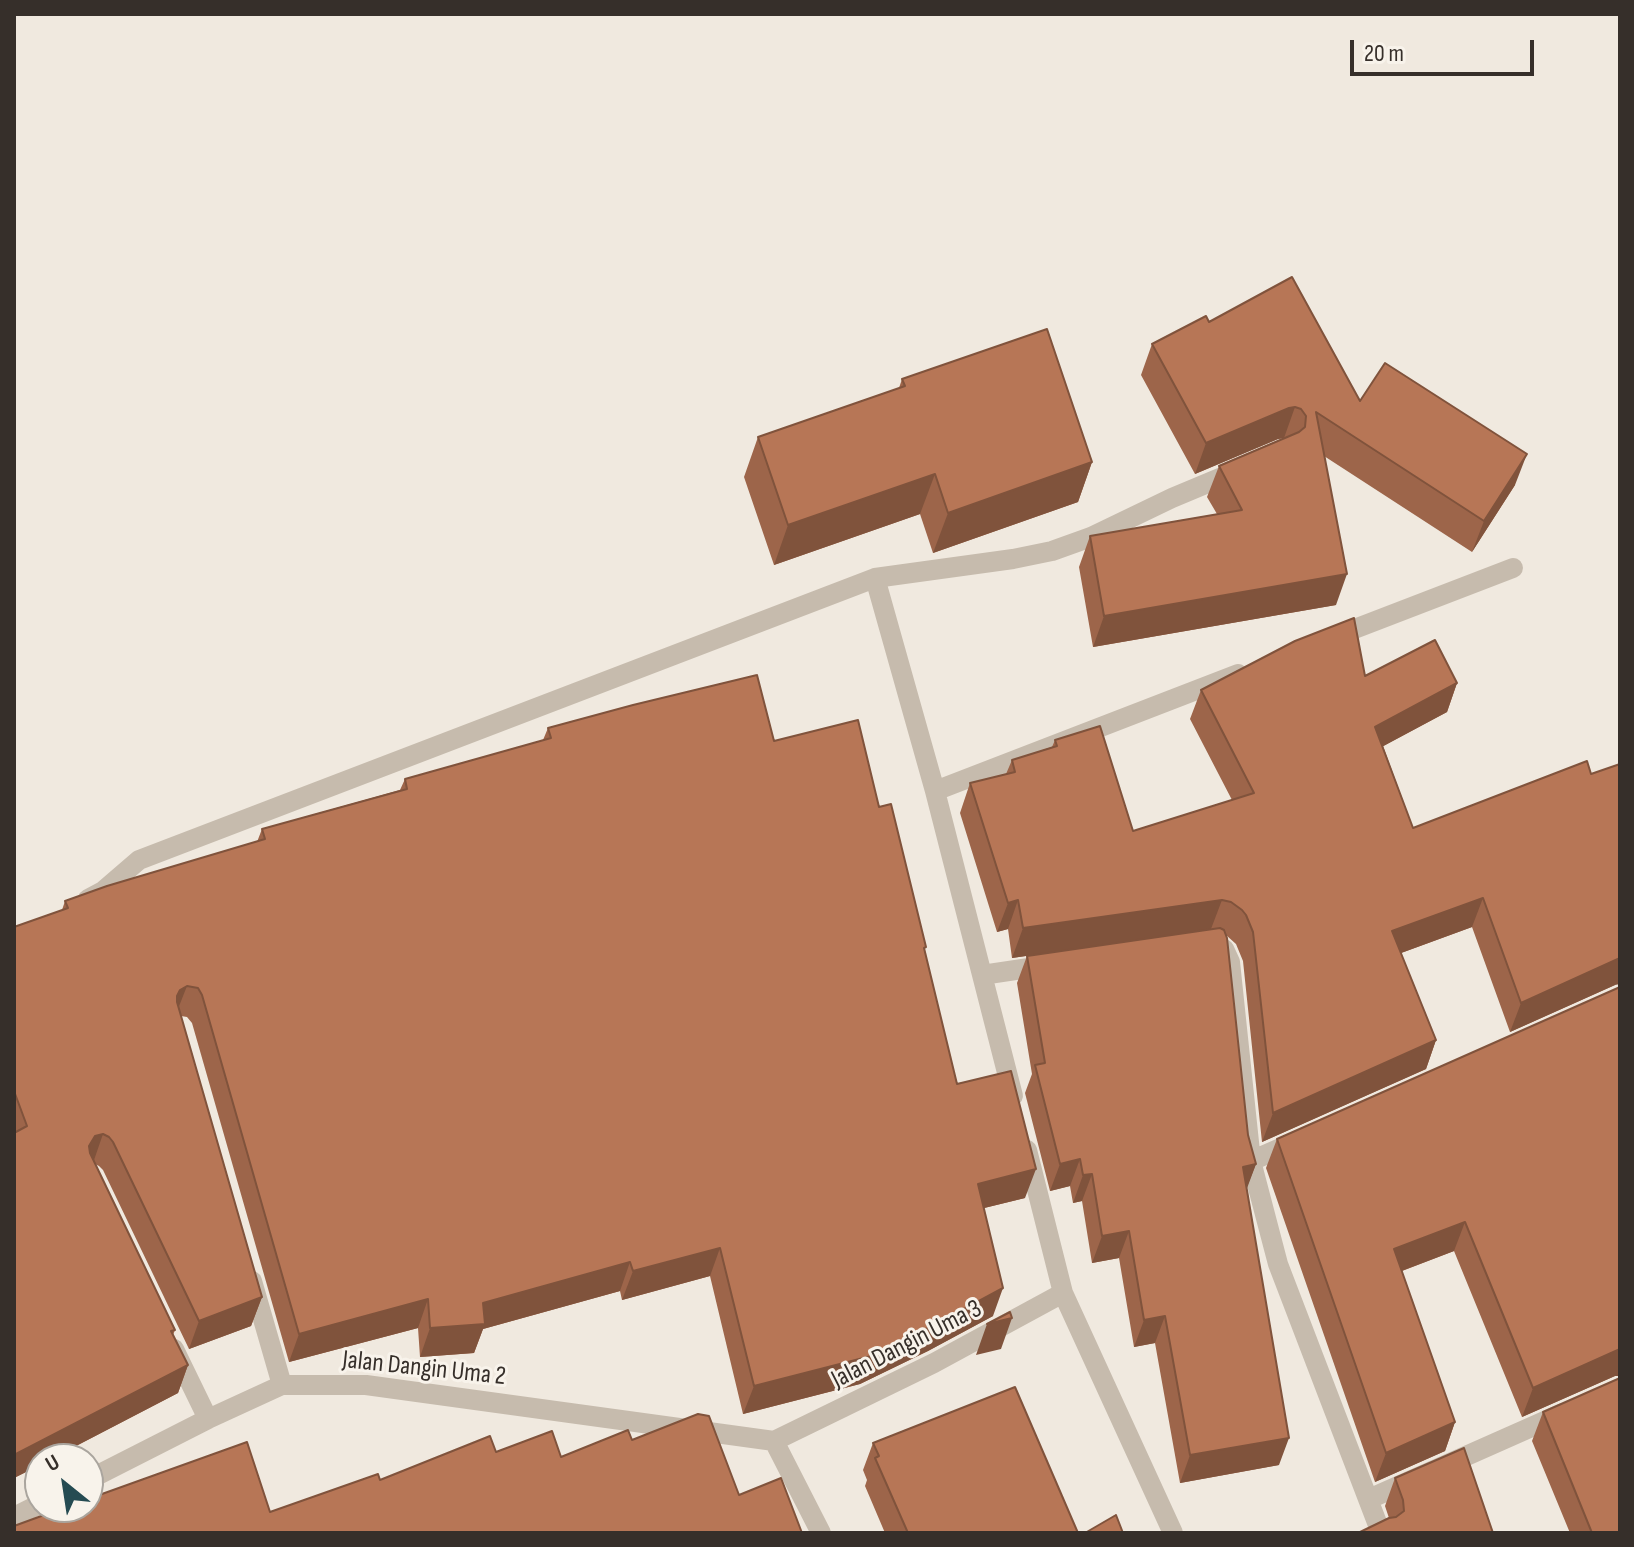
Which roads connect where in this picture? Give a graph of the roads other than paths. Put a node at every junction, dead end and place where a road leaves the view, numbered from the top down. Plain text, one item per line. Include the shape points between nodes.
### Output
1 (1256, 463) edge
2 (1513, 568) dead end
3 (875, 578) junction
4 (1320, 642) edge
5 (1261, 665) edge
6 (935, 791) junction
7 (74, 905) edge
8 (1197, 944) edge
9 (1074, 962) edge
10 (982, 975) junction
11 (1320, 1131) edge
12 (1251, 1161) junction
13 (247, 1266) edge
14 (1063, 1293) junction
15 (167, 1334) edge
16 (282, 1385) junction
17 (1578, 1407) edge
18 (208, 1419) junction
19 (774, 1441) junction
20 (104, 1472) edge
21 (1369, 1499) junction
22 (821, 1533) edge
23 (1173, 1533) edge
24 (1381, 1533) edge

1 - 3 street via 1052,551
2 - 4 street
3 - 6 street
3 - 7 street via 139,860 103,891
5 - 6 street
6 - 10 street
8 - 12 street via 1213,942 1230,962
9 - 10 street
10 - 14 street
11 - 12 street
12 - 21 street via 1278,1264
13 - 16 street
14 - 19 street, Jalan Dangin Uma 3
14 - 23 street
15 - 18 street
16 - 18 street, Jalan Dangin Uma 2
16 - 19 street, Jalan Dangin Uma 2 via 366,1385
17 - 21 street
18 - 20 street, Jalan Dangin Uma 2
19 - 22 street
21 - 24 street

